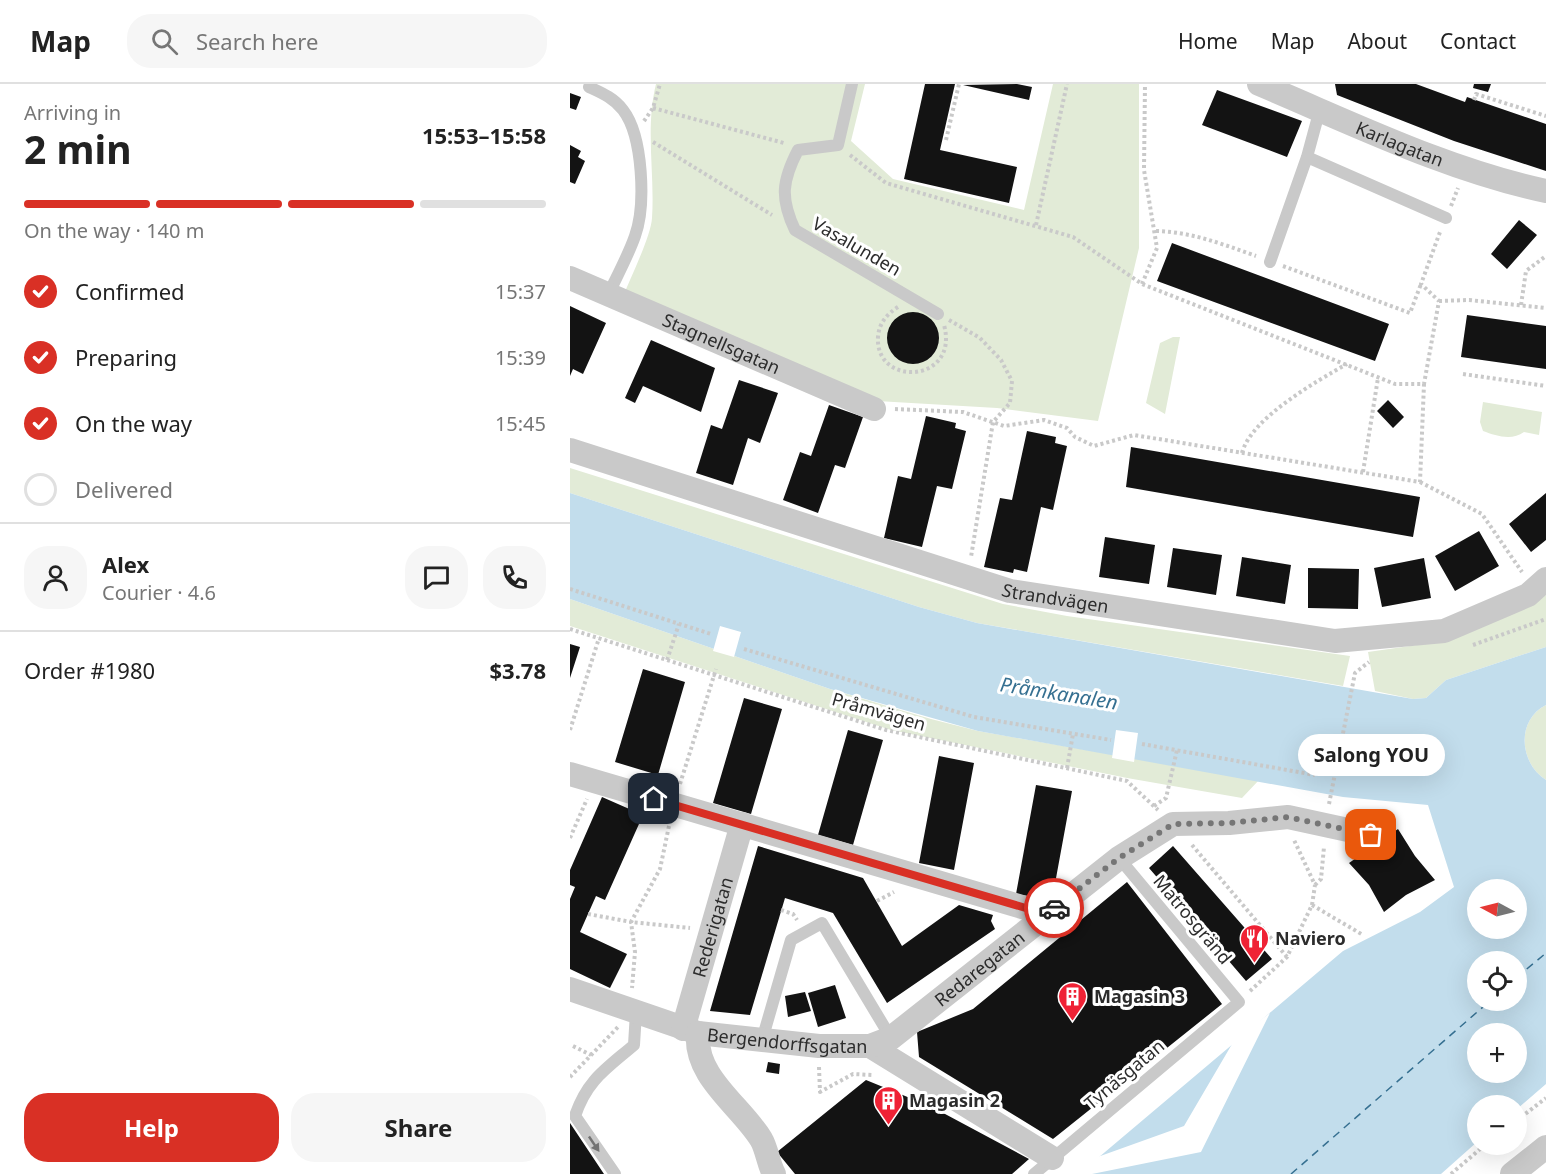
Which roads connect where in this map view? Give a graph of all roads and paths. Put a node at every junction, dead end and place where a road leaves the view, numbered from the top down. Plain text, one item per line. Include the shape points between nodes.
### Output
1 (660, 84) edge
2 (852, 84) edge
3 (959, 84) edge
4 (1067, 84) edge
5 (1145, 84) edge
6 (1259, 84) edge
7 (589, 87) dead end
8 (1308, 98) edge
9 (1474, 100) dead end
10 (653, 108) junction
11 (1546, 116) edge
12 (635, 132) junction
13 (946, 140) dead end
14 (838, 145) junction
15 (798, 150) junction
16 (1307, 157) junction
17 (1465, 167) junction
18 (1546, 191) edge
19 (1446, 218) junction
20 (1036, 225) junction
21 (795, 231) junction
22 (1156, 231) junction
23 (1546, 256) edge
24 (1270, 262) junction
25 (570, 279) edge
26 (1142, 284) junction
27 (1421, 284) junction
28 (608, 295) junction
29 (1439, 301) junction
30 (920, 304) junction
31 (1521, 305) junction
32 (1546, 308) edge
33 (938, 314) junction
34 (1348, 363) junction
35 (1462, 374) dead end
36 (1378, 378) junction
37 (1424, 384) junction
38 (1546, 386) edge
39 (874, 409) joint
40 (993, 422) junction
41 (570, 450) edge
42 (1242, 453) junction
43 (1363, 473) junction
44 (1420, 482) junction
45 (967, 577) junction
46 (1540, 584) edge
47 (570, 589) edge
48 (679, 624) junction
49 (570, 629) edge
50 (711, 634) dead end
51 (599, 638) junction
52 (744, 649) dead end
53 (667, 660) junction
54 (716, 669) dead end
55 (1355, 672) dead end
56 (714, 674) junction
57 (570, 730) edge
58 (1073, 734) junction
59 (1111, 740) dead end
60 (1142, 744) dead end
61 (1177, 750) junction
62 (1067, 769) junction
63 (1122, 773) dead end
64 (570, 774) edge
65 (1315, 775) dead end
66 (1120, 780) junction
67 (594, 782) junction
68 (674, 805) junction
69 (1154, 806) junction
70 (1288, 817) junction
71 (1327, 820) junction
72 (742, 824) junction
73 (1173, 824) junction
74 (1371, 835) dead end
75 (570, 838) edge
76 (1119, 858) junction
77 (1315, 885) junction
78 (1312, 905) junction
79 (588, 914) dead end
80 (1046, 914) junction
81 (631, 922) junction
82 (711, 934) junction
83 (1363, 935) dead end
84 (1287, 957) junction
85 (570, 989) edge
86 (1239, 1002) junction
87 (632, 1011) junction
88 (691, 1031) junction
89 (762, 1040) junction
90 (881, 1042) junction
91 (573, 1046) dead end
92 (591, 1055) junction
93 (570, 1077) edge
94 (877, 1077) dead end
95 (820, 1092) dead end
96 (1546, 1098) edge
97 (1527, 1113) edge
98 (1546, 1148) edge
99 (1473, 1155) edge
100 (1052, 1158) junction
101 (615, 1174) edge
102 (774, 1174) edge
103 (1034, 1174) edge
104 (1451, 1174) edge
105 (1512, 1174) edge

1 - 10 path
2 - 14 lane
3 - 13 path
4 - 20 path
5 - 22 path via 1144,170
6 - 8 street, Karlagatan
7 - 12 lane via 608,95 623,110
8 - 16 lane
8 - 17 street, Karlagatan
9 - 11 path via 1476,94
10 - 12 path
10 - 15 path via 779,141
12 - 21 path
12 - 28 lane via 642,185 636,234
14 - 15 lane
14 - 20 path via 886,183
15 - 21 lane, Vasalunden via 786,174 784,189
16 - 19 lane
16 - 24 lane
17 - 18 street, Karlagatan
17 - 19 path
19 - 27 path
20 - 26 path via 1073,237
21 - 30 lane, Vasalunden
22 - 24 path via 1203,237
22 - 26 path via 1157,248
23 - 31 path via 1526,271
24 - 27 path via 1410,313
25 - 28 street, Stagnellsgatan
26 - 34 path
27 - 29 path
28 - 39 street, Stagnellsgatan
29 - 31 path
29 - 37 path
30 - 33 lane, Vasalunden
30 - 33 path via 898,307 883,321 878,340 880,351 891,366 909,373 937,363 944,351 946,334
31 - 32 path
33 - 40 path via 980,338 1012,381 1011,403
34 - 36 path
34 - 42 path via 1291,396 1245,441
35 - 38 path
36 - 37 path via 1395,384
36 - 43 path
37 - 44 path
39 - 40 path via 963,412
40 - 42 path via 1005,426 1044,420 1067,428 1075,437 1094,446 1134,435
40 - 45 path
41 - 45 street, Strandvägen
42 - 43 path
43 - 44 path
44 - 46 path via 1482,514
45 - 46 street, Strandvägen via 1010,591 1335,640 1444,631 1528,595
47 - 48 path
48 - 50 path
48 - 53 path
49 - 51 path, Pråmvägen
51 - 53 path, Pråmvägen
51 - 57 path
52 - 58 path via 974,717
53 - 56 path, Pråmvägen
54 - 56 path
55 - 71 path
56 - 62 path, Pråmvägen via 886,730
56 - 68 path
58 - 59 path
58 - 62 path
60 - 61 path
61 - 65 path
61 - 69 path via 1166,798
62 - 66 path, Pråmvägen
63 - 66 path
64 - 67 street
66 - 69 path, Pråmvägen via 1127,781
67 - 68 street
67 - 75 path
68 - 72 street
68 - 81 path via 660,869
69 - 73 path, Pråmvägen
70 - 71 street
70 - 73 street
70 - 77 path via 1288,829
71 - 74 street
71 - 77 path via 1321,879
72 - 80 street
72 - 82 street, Rederigatan
73 - 76 street, Redaregatan
73 - 84 path, Pråmvägen
76 - 80 street, Redaregatan
76 - 86 lane, Matrosgränd
77 - 78 path
78 - 83 path
78 - 84 path
79 - 81 path
80 - 90 street, Redaregatan
81 - 82 path via 678,925
81 - 87 path via 635,976
82 - 88 street, Rederigatan
84 - 86 path
85 - 87 street, Bergendorffsgatan
86 - 100 lane, Tynäsgatan
87 - 88 street, Bergendorffsgatan
87 - 92 path
87 -> 101 lane via 634,1045 596,1077 582,1094 575,1116
88 - 89 street, Bergendorffsgatan
88 - 102 street via 700,1060 762,1140
89 - 90 street, Bergendorffsgatan via 819,1046
89 - 90 lane via 792,940 822,923
90 - 100 street, Bergendorffsgatan
91 - 92 path
92 - 93 path
94 - 95 path via 854,1074
96 - 97 path
98 - 105 street
99 - 104 path
100 - 103 lane, Tynäsgatan

